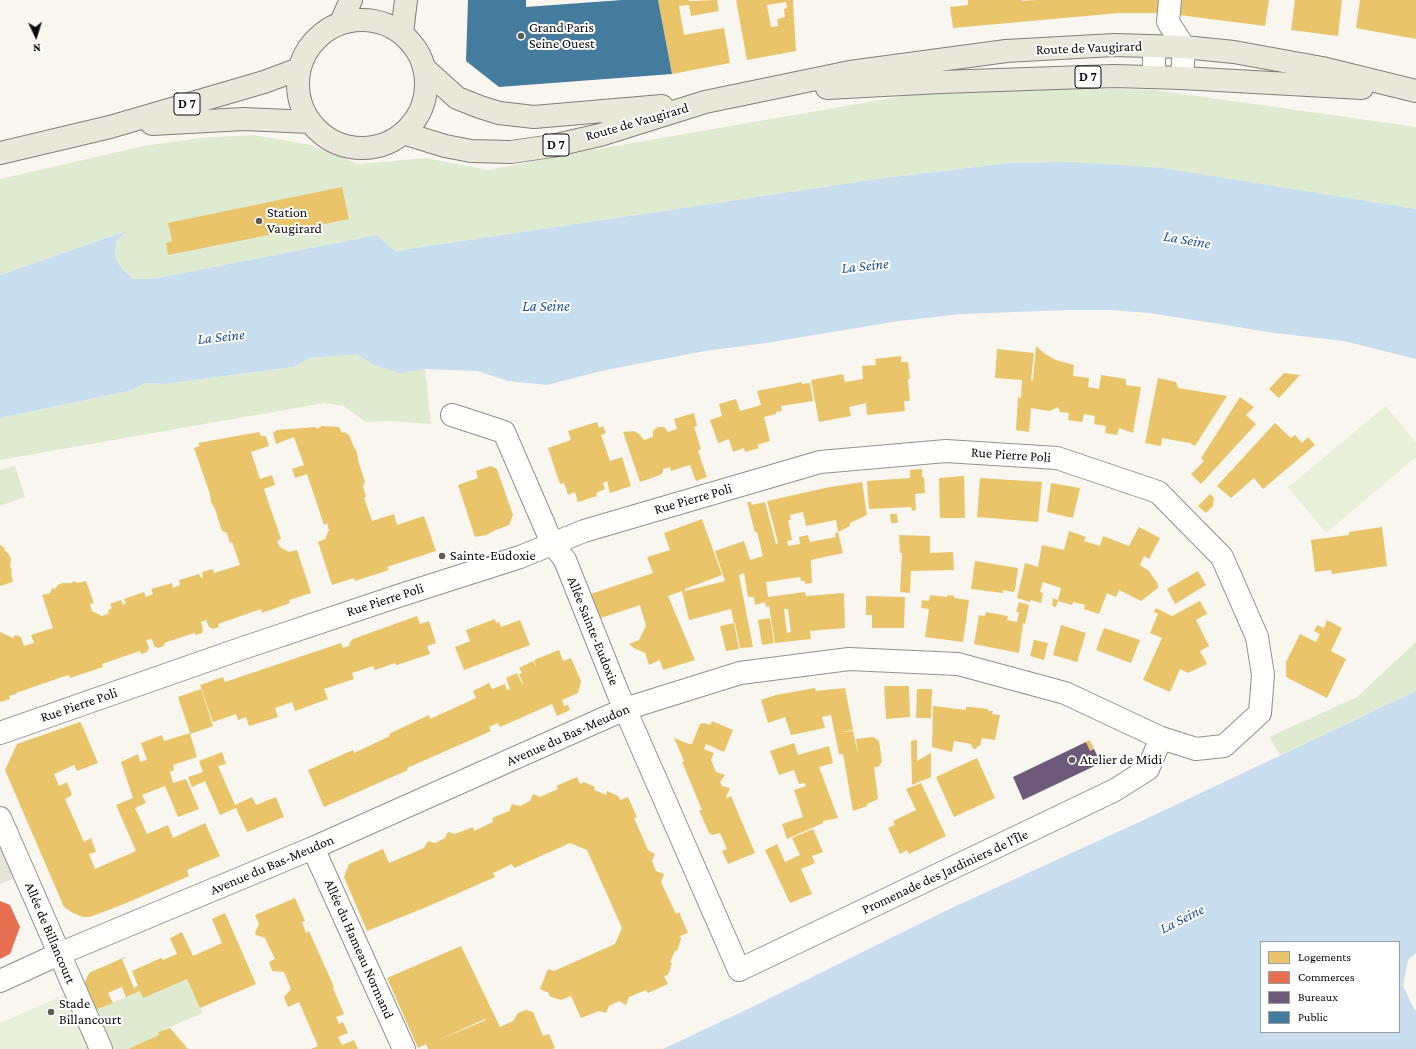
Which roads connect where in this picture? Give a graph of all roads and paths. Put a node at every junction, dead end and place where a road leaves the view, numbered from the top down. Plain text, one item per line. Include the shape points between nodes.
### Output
1 (351, 0) edge
2 (406, 0) edge
3 (1170, 0) edge
4 (341, 22) junction
5 (402, 33) junction
6 (1154, 47) junction
7 (1184, 47) junction
8 (424, 68) junction
9 (299, 69) junction
10 (1154, 78) junction
11 (1182, 78) junction
12 (760, 91) junction
13 (1416, 91) edge
14 (705, 102) junction
15 (310, 122) junction
16 (110, 126) junction
17 (403, 133) junction
18 (0, 153) edge
19 (452, 415) dead end
20 (552, 543) junction
21 (624, 709) junction
22 (1260, 713) joint
23 (0, 733) edge
24 (1161, 738) junction
25 (0, 818) edge
26 (313, 848) junction
27 (59, 954) junction
28 (739, 970) joint
29 (0, 981) edge
30 (101, 1049) edge
31 (404, 1049) edge

1 - 4 main road
2 - 5 main road
3 - 7 street via 1168,22
4 - 5 main road via 373,20
4 - 9 main road via 329,28 310,45
5 - 8 main road via 416,49
6 - 7 main road, Route de Vaugirard / D 7
6 - 10 street
6 - 12 main road, Route de Vaugirard / D 7 via 1114,46 1006,51 850,72
7 - 11 street
7 - 13 main road, Route de Vaugirard / D 7 via 1234,52 1322,68
8 - 14 main road, Route de Vaugirard / D 7 via 458,98 480,108 520,116 534,117
8 - 17 main road via 426,90 423,103 416,120
9 - 15 main road via 298,97
9 - 16 main road, D 7 via 264,82
10 - 11 main road, Route de Vaugirard / D 7
10 - 12 main road, Route de Vaugirard / D 7 via 1114,76
11 - 13 main road, Route de Vaugirard / D 7
12 - 14 main road, Route de Vaugirard / D 7
14 - 17 main road, Route de Vaugirard / D 7 via 600,135 511,152 471,151
15 - 16 main road, D 7 via 244,118
15 - 17 main road via 325,137 344,146 365,148 385,144
16 - 18 main road, D 7
19 - 20 street, Allée Sainte-Eudoxie via 504,432
20 - 21 street, Allée Sainte-Eudoxie via 565,560
20 - 22 street, Rue Pierre Poli via 584,531 820,462 946,451 1057,458 1158,492 1222,558 1257,637 1263,675
20 - 23 street, Rue Pierre Poli
21 - 24 street, Avenue du Bas-Meudon via 740,673 849,660 958,664 1065,693
21 - 26 street, Avenue du Bas-Meudon
21 - 28 street, Allée Sainte-Eudoxie
22 - 24 street, Avenue du Bas-Meudon via 1224,746 1196,749
24 - 28 street, Promenade des Jardiniers de l'Île via 1148,769 1116,790
25 - 27 street, Allée de Billancourt
26 - 27 street, Avenue du Bas-Meudon
26 - 31 street, Allée du Hameau Normand
27 - 29 street, Avenue du Bas-Meudon
27 - 30 street, Allée de Billancourt

